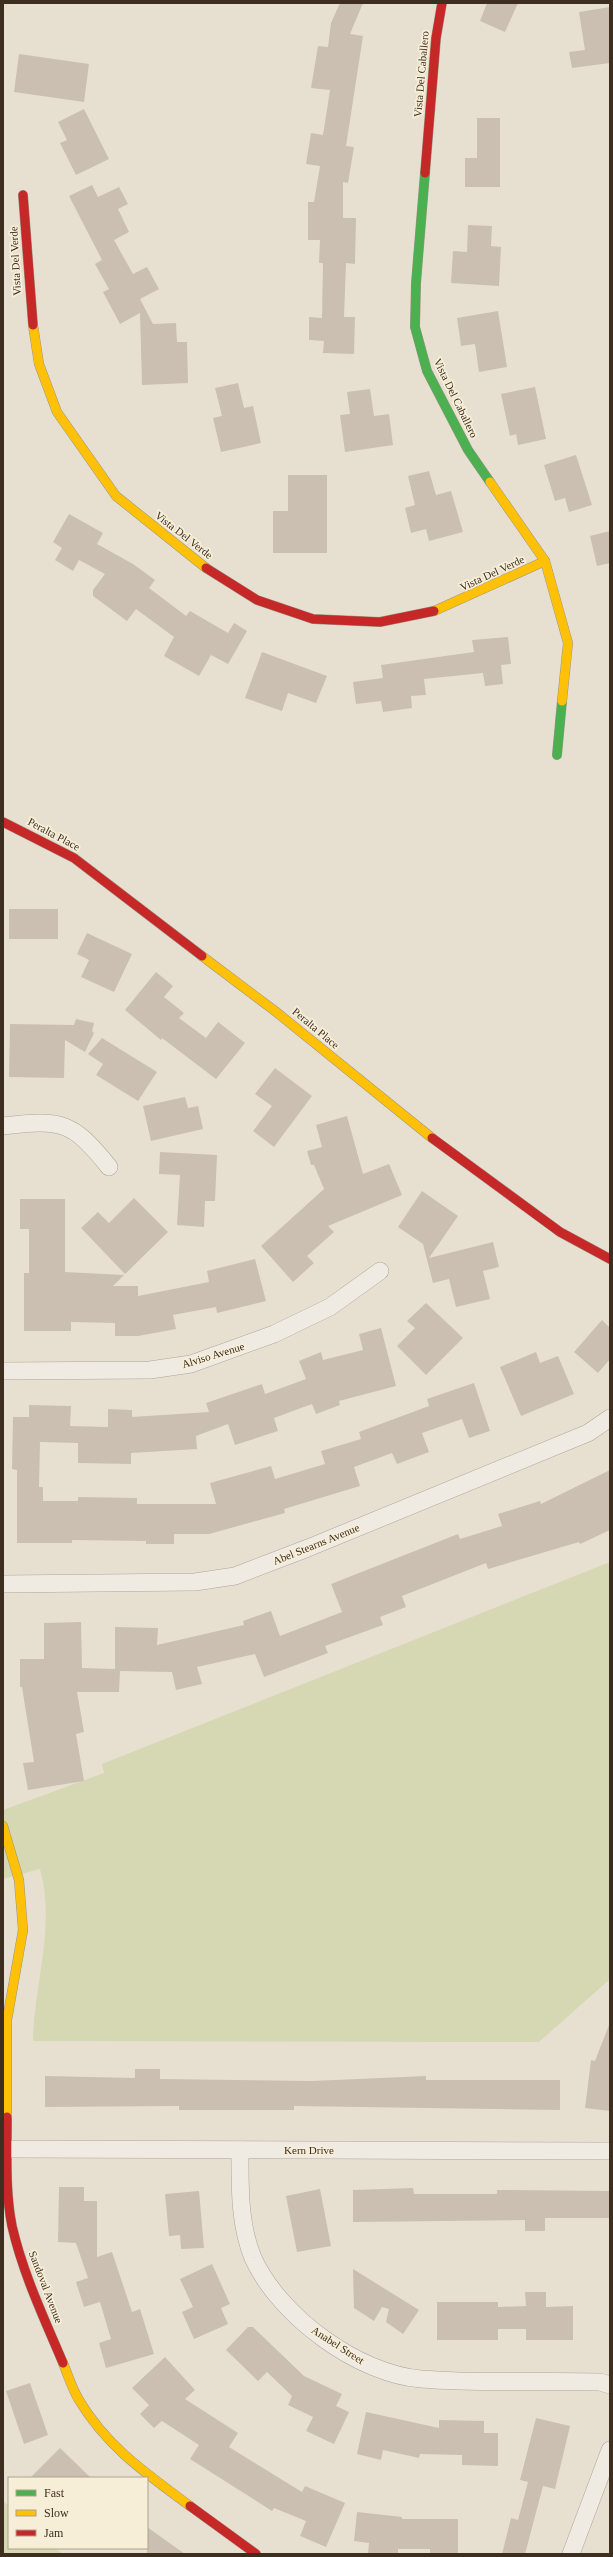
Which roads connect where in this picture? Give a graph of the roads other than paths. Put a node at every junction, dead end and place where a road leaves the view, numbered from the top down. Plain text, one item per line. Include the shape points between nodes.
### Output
1 (442, 3) edge
2 (23, 195) dead end
3 (545, 561) junction
4 (557, 755) dead end
5 (3, 822) edge
6 (3, 1126) edge
7 (109, 1167) dead end
8 (610, 1259) edge
9 (380, 1271) dead end
10 (3, 1371) edge
11 (610, 1418) edge
12 (3, 1584) edge
13 (3, 1826) edge
14 (8, 2149) junction
15 (240, 2150) junction
16 (610, 2151) edge
17 (610, 2385) edge
18 (610, 2450) edge
19 (256, 2554) edge
20 (572, 2554) edge

1 - 3 street, Vista Del Caballero via 436,38 416,283 415,327 427,371 468,450
2 - 3 street, Vista Del Verde via 30,305 39,364 57,412 116,496 202,565 257,600 313,619 380,622 440,610
3 - 4 street, Vista Del Caballero via 568,643
5 - 8 street, Peralta Place via 74,858 276,1011 413,1124 560,1232
6 - 7 street via 60,1124 76,1131 88,1141
9 - 10 street, Alviso Avenue via 330,1307 274,1334 191,1364 150,1370
11 - 12 street, Abel Stearns Avenue via 588,1433 235,1576 195,1582
13 - 14 street, Sandoval Avenue via 19,1880 24,1930 7,2020
14 - 15 street, Kern Drive
14 - 19 street, Sandoval Avenue via 8,2196 22,2265 78,2399 105,2436 131,2463
15 - 16 street, Kern Drive
15 - 17 street, Anabel Street via 243,2224 253,2258 270,2289 310,2328 363,2363 421,2379 594,2382
18 - 20 street

